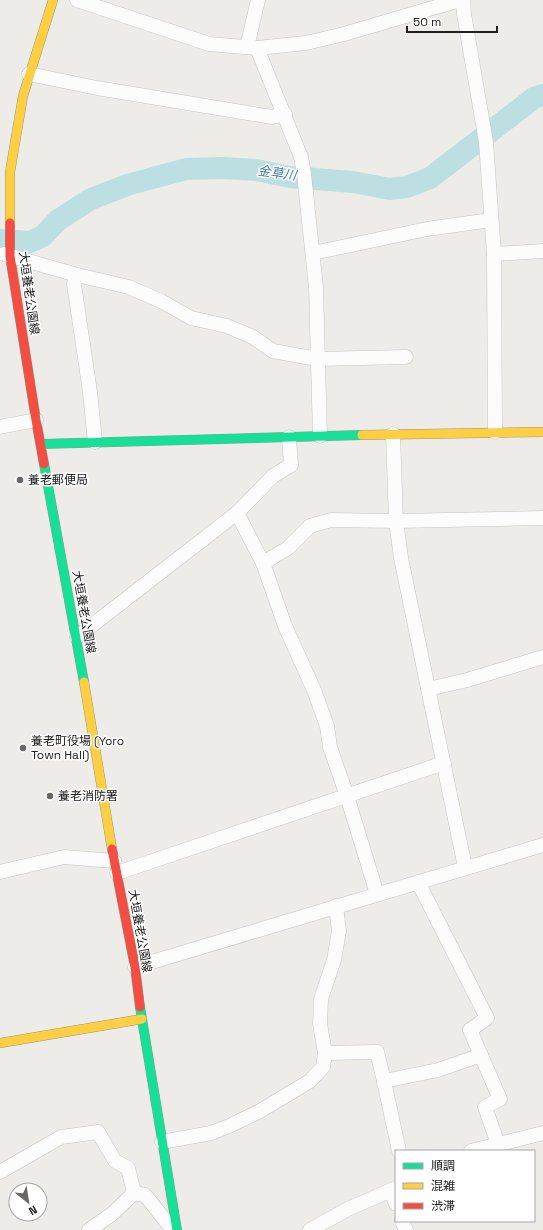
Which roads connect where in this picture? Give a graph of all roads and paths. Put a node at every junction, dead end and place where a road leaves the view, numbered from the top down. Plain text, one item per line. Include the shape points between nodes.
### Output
1 (53, 0) edge
2 (77, 0) edge
3 (258, 0) edge
4 (462, 0) edge
5 (252, 47) junction
6 (29, 74) junction
7 (285, 114) junction
8 (491, 220) junction
9 (543, 251) edge
10 (7, 252) edge
11 (313, 253) junction
12 (494, 254) junction
13 (77, 275) junction
14 (406, 357) dead end
15 (317, 359) junction
16 (36, 420) junction
17 (0, 427) edge
18 (494, 432) junction
19 (543, 432) edge
20 (393, 434) junction
21 (320, 436) junction
22 (289, 437) junction
23 (95, 442) junction
24 (41, 444) junction
25 (237, 513) junction
26 (543, 518) edge
27 (396, 521) junction
28 (264, 563) junction
29 (77, 637) junction
30 (543, 657) edge
31 (428, 689) junction
32 (444, 763) junction
33 (347, 796) junction
34 (543, 845) edge
35 (116, 867) junction
36 (465, 867) junction
37 (0, 872) edge
38 (418, 882) junction
39 (377, 894) junction
40 (336, 906) junction
41 (135, 967) junction
42 (142, 1019) junction
43 (0, 1043) edge
44 (325, 1053) junction
45 (481, 1055) junction
46 (384, 1081) junction
47 (543, 1133) edge
48 (162, 1142) junction
49 (498, 1144) junction
50 (399, 1150) edge
51 (475, 1150) edge
52 (0, 1172) edge
53 (394, 1189) edge
54 (134, 1193) junction
55 (89, 1230) edge
56 (173, 1230) edge
57 (177, 1230) edge
58 (310, 1230) edge

1 - 6 main road, 大垣養老公園線
2 - 5 street via 209,44
3 - 5 street
4 - 5 street via 306,44
4 - 8 street via 484,136
5 - 7 street
6 - 7 street via 272,117
6 - 10 main road, 大垣養老公園線 via 10,172
7 - 11 street via 301,157
8 - 11 street via 427,228
8 - 12 street
9 - 12 street
10 - 13 street
10 - 16 main road, 大垣養老公園線
11 - 15 street
12 - 18 street
13 - 15 street via 129,287 161,300 191,318 227,326 253,337 273,351
13 - 23 street via 74,284
14 - 15 street
15 - 21 street
16 - 17 street
16 - 24 main road, 大垣養老公園線
18 - 19 main road
18 - 20 main road
20 - 21 main road
20 - 27 street
21 - 22 main road
22 - 23 main road
22 - 25 street via 291,465 273,476
23 - 24 main road
24 - 29 main road, 大垣養老公園線
25 - 28 street
25 - 29 street
26 - 27 street
27 - 28 street via 330,520 310,526 288,548
27 - 31 street via 401,558
28 - 33 street via 285,626 327,726 330,747
29 - 35 main road, 大垣養老公園線
30 - 31 street via 468,680
31 - 32 street
32 - 33 street
32 - 36 street
33 - 35 street
33 - 39 street
34 - 36 street
35 - 37 street via 64,857
35 - 41 main road, 大垣養老公園線
36 - 38 street
38 - 39 street
38 - 45 street via 487,1018 470,1030
39 - 40 street
40 - 41 street
40 - 44 street via 339,931 334,960 321,999 320,1024
41 - 42 main road, 大垣養老公園線
42 - 43 main road
42 - 48 main road, 大垣養老公園線
44 - 46 street via 377,1052
44 - 48 street via 323,1066 310,1081 260,1111 211,1133
45 - 46 street via 438,1070
45 - 49 street via 500,1098 485,1107
46 - 50 street
47 - 49 street
48 - 57 main road, 大垣養老公園線
49 - 51 street
52 - 54 street via 61,1137 98,1132 115,1161 128,1168
53 - 58 street via 348,1209
54 - 55 street via 112,1214
54 - 56 street via 145,1195

